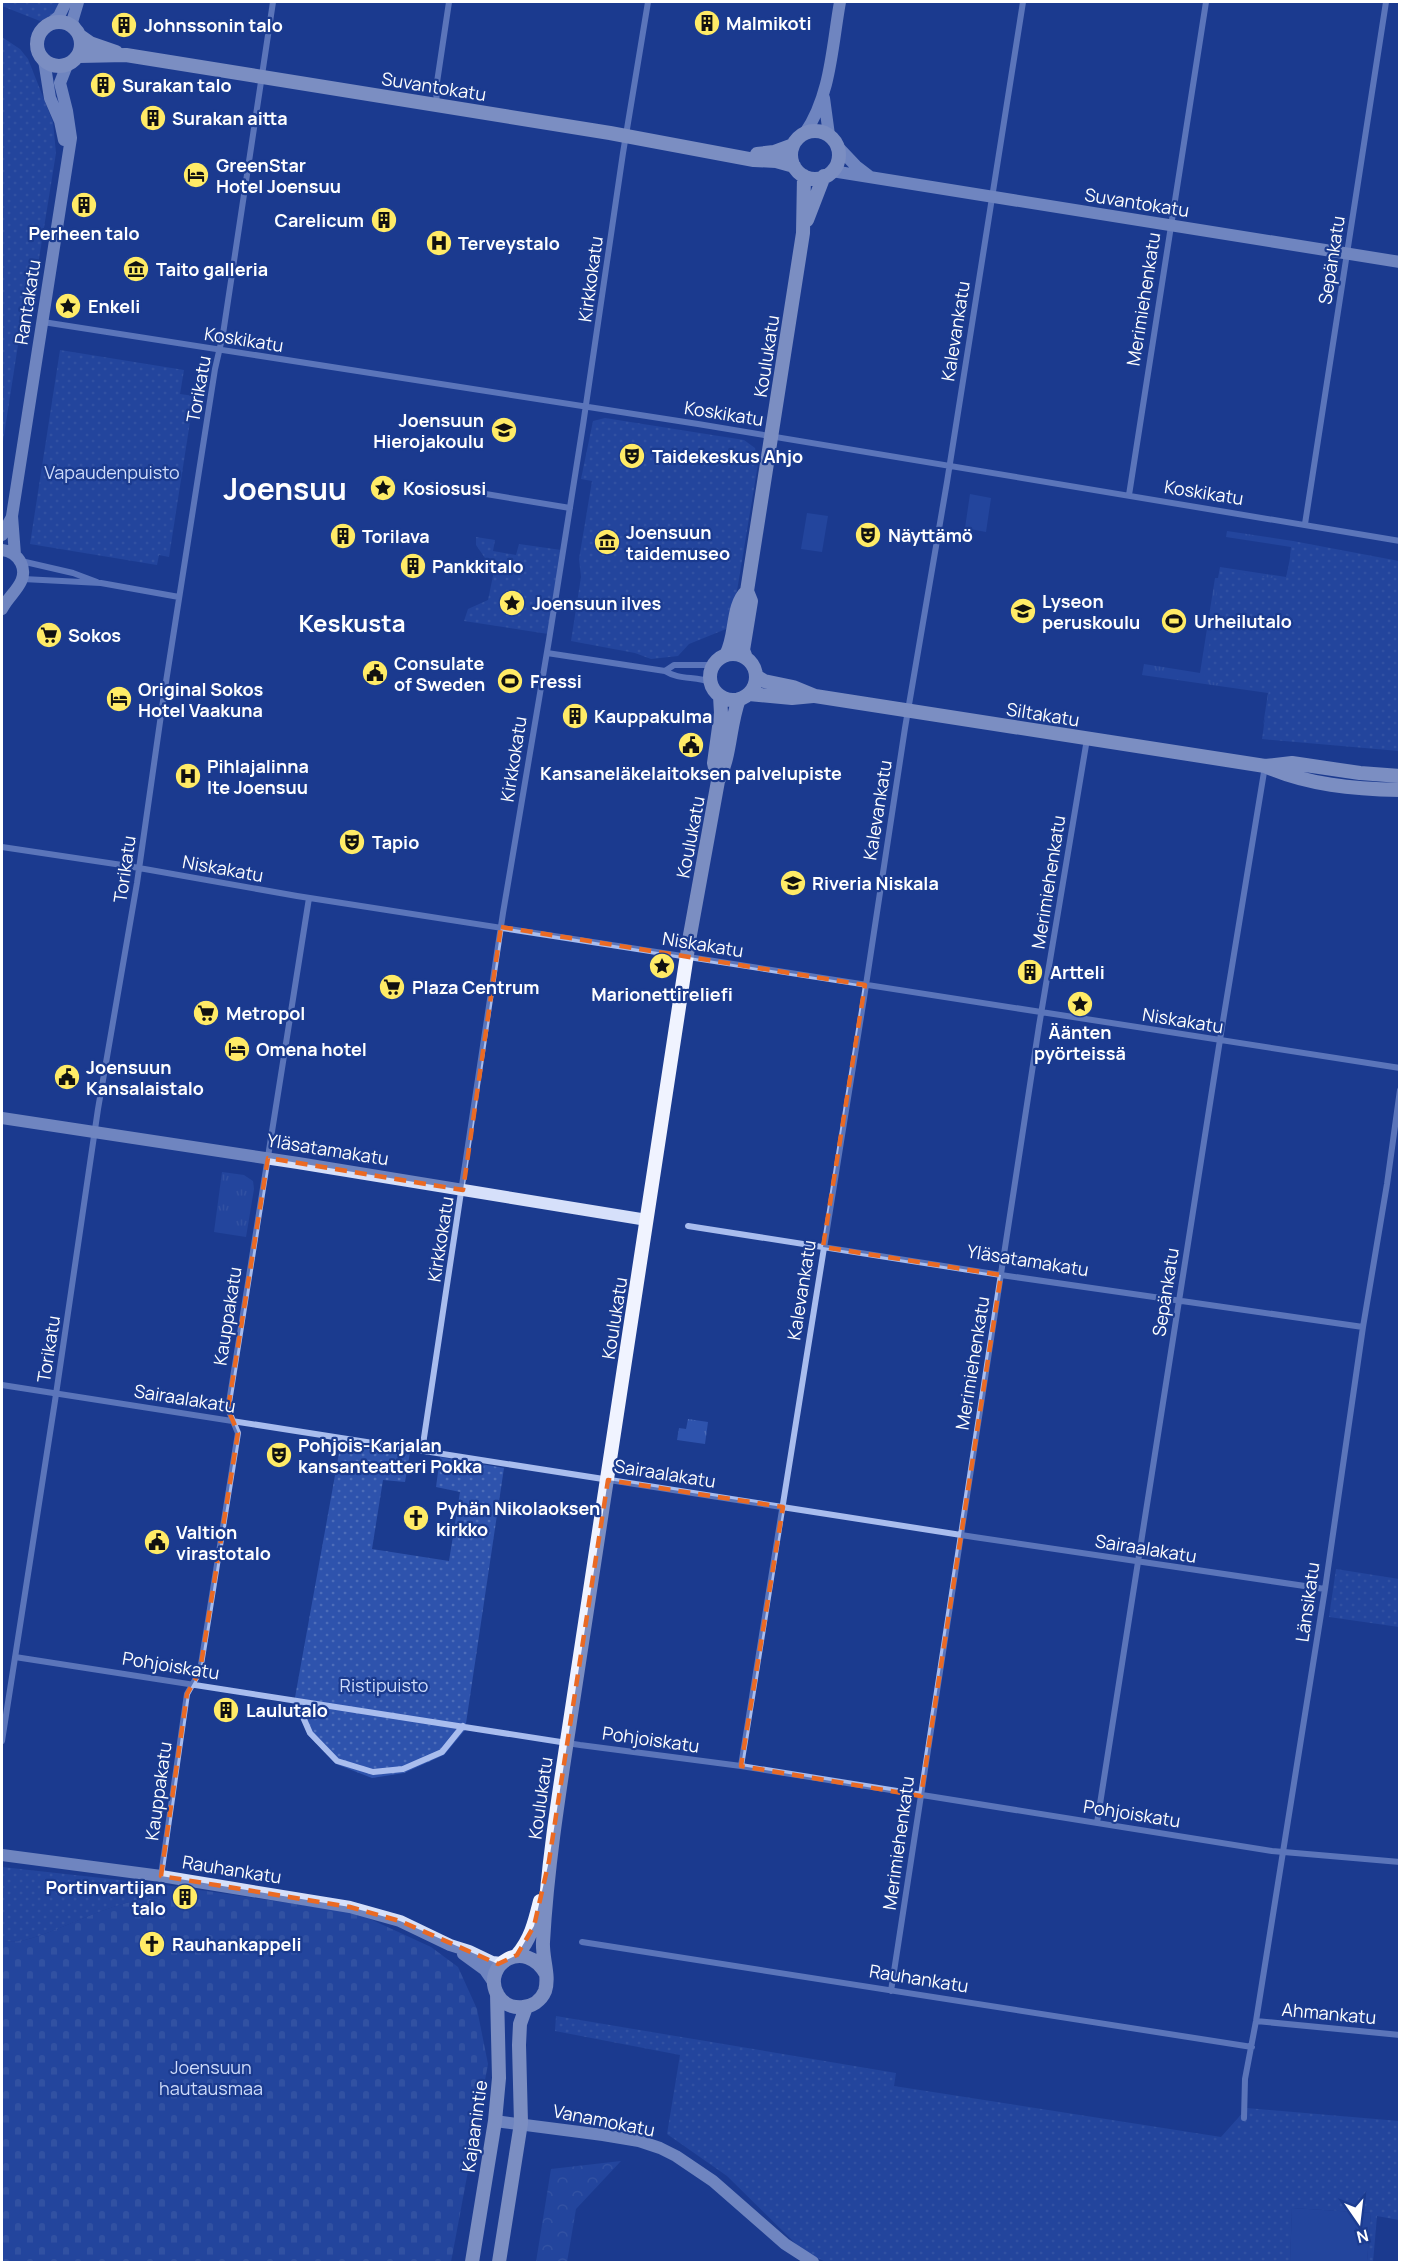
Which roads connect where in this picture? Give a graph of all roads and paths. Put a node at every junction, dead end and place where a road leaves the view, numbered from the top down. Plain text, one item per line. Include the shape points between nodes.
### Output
1 (66, 2) edge
2 (78, 2) edge
3 (273, 2) edge
4 (449, 2) edge
5 (648, 2) edge
6 (840, 2) edge
7 (1023, 2) edge
8 (1206, 2) edge
9 (1386, 2) edge
10 (51, 23) junction
11 (77, 32) junction
12 (126, 55) junction
13 (79, 56) junction
14 (44, 60) junction
15 (67, 65) junction
16 (262, 77) junction
17 (824, 96) junction
18 (437, 105) junction
19 (805, 133) junction
20 (626, 135) junction
21 (833, 140) junction
22 (793, 145) junction
23 (735, 156) junction
24 (67, 166) junction
25 (794, 166) junction
26 (828, 174) junction
27 (804, 176) junction
28 (870, 176) junction
29 (991, 197) junction
30 (1170, 225) junction
31 (803, 233) junction
32 (1347, 254) junction
33 (1400, 262) edge
34 (43, 322) junction
35 (219, 350) junction
36 (586, 406) junction
37 (772, 436) junction
38 (949, 465) junction
39 (432, 485) dead end
40 (1129, 495) junction
41 (570, 508) junction
42 (12, 516) junction
43 (1305, 524) junction
44 (2, 535) edge
45 (1400, 541) edge
46 (2, 550) edge
47 (18, 558) junction
48 (101, 583) junction
49 (19, 585) junction
50 (747, 591) junction
51 (2, 595) edge
52 (179, 597) junction
53 (2, 609) edge
54 (547, 653) junction
55 (726, 655) junction
56 (746, 658) junction
57 (714, 665) junction
58 (665, 671) junction
59 (756, 676) junction
60 (711, 682) junction
61 (720, 696) junction
62 (744, 696) junction
63 (816, 696) junction
64 (909, 711) junction
65 (1087, 739) junction
66 (1265, 766) junction
67 (1400, 776) edge
68 (718, 781) junction
69 (1400, 790) edge
70 (2, 847) edge
71 (139, 869) junction
72 (309, 898) junction
73 (501, 927) junction
74 (687, 957) junction
75 (865, 985) junction
76 (1042, 1012) junction
77 (1220, 1041) junction
78 (1400, 1068) edge
79 (1400, 1090) edge
80 (2, 1118) edge
81 (95, 1132) junction
82 (267, 1158) junction
83 (463, 1190) junction
84 (647, 1220) junction
85 (688, 1226) dead end
86 (823, 1247) junction
87 (1001, 1275) junction
88 (1179, 1302) junction
89 (1362, 1328) junction
90 (2, 1385) edge
91 (57, 1393) junction
92 (234, 1421) junction
93 (423, 1451) junction
94 (608, 1480) junction
95 (783, 1507) junction
96 (961, 1535) junction
97 (1138, 1562) junction
98 (1325, 1589) junction
99 (15, 1657) junction
100 (193, 1684) junction
101 (296, 1701) junction
102 (463, 1726) junction
103 (2, 1741) edge
104 (567, 1742) junction
105 (741, 1766) junction
106 (921, 1796) junction
107 (1097, 1823) junction
108 (1283, 1852) junction
109 (2, 1855) edge
110 (549, 1861) junction
111 (1400, 1862) edge
112 (161, 1876) junction
113 (582, 1942) dead end
114 (450, 1945) junction
115 (517, 1955) junction
116 (502, 1963) junction
117 (546, 1974) junction
118 (496, 1988) junction
119 (891, 1991) junction
120 (526, 2007) junction
121 (1256, 2021) junction
122 (1400, 2035) edge
123 (1252, 2047) junction
124 (1244, 2118) dead end
125 (495, 2121) junction
126 (521, 2123) junction
127 (472, 2262) edge
128 (499, 2262) edge
129 (813, 2262) edge

1 - 10 main road
2 - 11 main road via 72,22
3 - 16 street, Torikatu
4 - 18 street
5 - 20 street, Kirkkokatu
6 - 17 main road
7 - 29 street, Kalevankatu
8 - 30 street, Merimiehenkatu
9 - 32 street, Sepänkatu
10 - 11 main road via 61,22
10 - 14 main road via 38,39 37,47
11 - 12 main road, Suvantokatu via 90,43
11 - 13 main road via 82,43
12 - 13 main road, Suvantokatu
12 - 16 main road, Suvantokatu
13 - 15 main road
14 - 15 main road via 59,67
14 - 24 main road, Rantakatu via 50,98 64,138
15 - 24 main road, Rantakatu via 60,83 71,138
16 - 18 main road, Suvantokatu
16 - 35 street, Torikatu
17 - 19 main road
17 - 21 main road
18 - 20 main road, Suvantokatu
19 - 21 main road via 814,131
19 - 22 main road
20 - 23 main road, Suvantokatu
20 - 36 street, Kirkkokatu
21 - 26 main road via 838,156
21 - 28 main road
22 - 23 main road, Suvantokatu via 774,152
22 - 25 main road
23 - 25 main road, Suvantokatu
24 - 34 main road, Rantakatu
25 - 27 main road
26 - 27 main road
26 - 28 main road, Suvantokatu
26 - 31 main road, Koulukatu
27 - 31 main road, Koulukatu
28 - 29 main road, Suvantokatu
29 - 30 main road, Suvantokatu
29 - 38 street, Kalevankatu
30 - 32 main road, Suvantokatu
30 - 40 street, Merimiehenkatu
31 - 37 main road, Koulukatu
32 - 33 main road, Suvantokatu
32 - 43 street, Sepänkatu
34 - 35 street, Koskikatu
34 - 42 main road, Rantakatu
35 - 36 street, Koskikatu
35 - 52 street, Torikatu
36 - 37 street, Koskikatu
36 - 41 street, Kirkkokatu
37 - 38 street, Koskikatu
37 - 50 main road, Koulukatu
38 - 40 street, Koskikatu
38 - 64 street, Kalevankatu
39 - 41 street
40 - 43 street, Koskikatu
41 - 54 street, Kirkkokatu
42 - 44 main road, Rantakatu
42 - 47 main road, Rantakatu
43 - 45 street, Koskikatu
46 - 47 main road
47 - 48 street
47 - 49 main road, Rantakatu via 24,570
48 - 49 street
48 - 52 street
49 - 51 main road via 8,595
49 - 53 main road
50 - 55 main road, Koulukatu via 741,597
50 - 56 main road, Koulukatu via 751,601 743,651
52 - 71 street, Torikatu
54 - 58 street
54 - 73 street, Kirkkokatu
55 - 56 main road
55 - 57 main road
56 - 59 main road
57 - 58 street via 674,665
57 - 60 main road
58 - 60 street via 675,678
59 - 62 main road
59 - 63 main road, Siltakatu
60 - 61 main road
61 - 62 main road via 732,700
61 - 68 main road, Koulukatu via 714,764
62 - 63 main road, Siltakatu
62 - 68 main road, Koulukatu via 732,722 726,765
63 - 64 main road, Siltakatu
64 - 65 main road, Siltakatu
64 - 75 street, Kalevankatu
65 - 66 main road, Siltakatu
65 - 76 street, Merimiehenkatu
66 - 67 main road, Siltakatu via 1292,763
66 - 69 main road, Siltakatu via 1290,777 1323,784
66 - 77 street, Sepänkatu
68 - 74 main road, Koulukatu
70 - 71 street, Niskakatu
71 - 72 street, Niskakatu
71 - 81 street, Torikatu
72 - 73 street, Niskakatu
72 - 82 street, Kauppakatu
73 - 74 street, Niskakatu
73 - 83 street, Kirkkokatu
74 - 75 street, Niskakatu
74 - 84 main road, Koulukatu
75 - 76 street, Niskakatu
75 - 86 street, Kalevankatu
76 - 77 street, Niskakatu
76 - 87 street, Merimiehenkatu
77 - 78 street, Niskakatu
77 - 88 street, Sepänkatu
79 - 89 street, Länsikatu
80 - 81 main road, Yläsatamakatu
81 - 82 main road, Yläsatamakatu
81 - 91 street, Torikatu
82 - 83 main road, Yläsatamakatu
82 - 92 street, Kauppakatu via 228,1409
83 - 84 main road, Yläsatamakatu
83 - 93 street, Kirkkokatu
84 - 94 main road, Koulukatu
85 - 86 street, Yläsatamakatu
86 - 87 street, Yläsatamakatu
86 - 95 street, Kalevankatu
87 - 88 street, Yläsatamakatu
87 - 96 street, Merimiehenkatu
88 - 89 street, Yläsatamakatu
88 - 97 street, Sepänkatu
89 - 98 street, Länsikatu
90 - 91 street, Sairaalakatu
91 - 92 street, Sairaalakatu
91 - 99 street, Torikatu
92 - 93 street, Sairaalakatu
92 - 100 street, Kauppakatu via 238,1433 200,1671
93 - 94 street, Sairaalakatu
94 - 95 street, Sairaalakatu
94 - 104 main road, Koulukatu
95 - 96 street, Sairaalakatu
95 - 105 street, Kalevankatu
96 - 97 street, Sairaalakatu
96 - 106 street, Merimiehenkatu
97 - 98 street, Sairaalakatu
97 - 107 street, Sepänkatu
98 - 108 street, Länsikatu
99 - 100 street, Pohjoiskatu
99 - 103 street, Torikatu
100 - 101 street, Pohjoiskatu
100 - 112 street, Kauppakatu via 187,1694
101 - 102 street, Pohjoiskatu
101 - 102 street via 310,1733 337,1761 372,1772 403,1769 442,1752
102 - 104 street, Pohjoiskatu
104 - 105 street, Pohjoiskatu
104 - 110 main road, Koulukatu
105 - 106 street, Pohjoiskatu
106 - 107 street, Pohjoiskatu
106 - 119 street, Merimiehenkatu
107 - 108 street, Pohjoiskatu
108 - 111 street, Pohjoiskatu
108 - 121 street, Länsikatu
109 - 112 main road, Rauhankatu
110 - 115 main road, Koulukatu via 534,1926
110 - 117 main road, Koulukatu via 543,1943
112 - 114 main road, Rauhankatu via 350,1907 400,1921
113 - 119 street, Rauhankatu
114 - 116 main road, Rauhankatu
114 - 118 main road, Rauhankatu via 484,1970
115 - 116 main road
115 - 117 main road via 532,1958
116 - 118 main road via 496,1972
117 - 120 main road via 543,1995
118 - 120 main road via 509,2005
118 - 125 main road, Kajaanintie via 499,2078
119 - 123 street, Rauhankatu
120 - 126 main road via 519,2045
121 - 122 street, Ahmankatu
121 - 123 street, Länsikatu
123 - 124 street, Länsikatu via 1244,2086
125 - 126 main road, Vanamokatu
125 - 127 main road, Kajaanintie
126 - 128 main road
126 - 129 main road, Vanamokatu via 639,2141 676,2156

